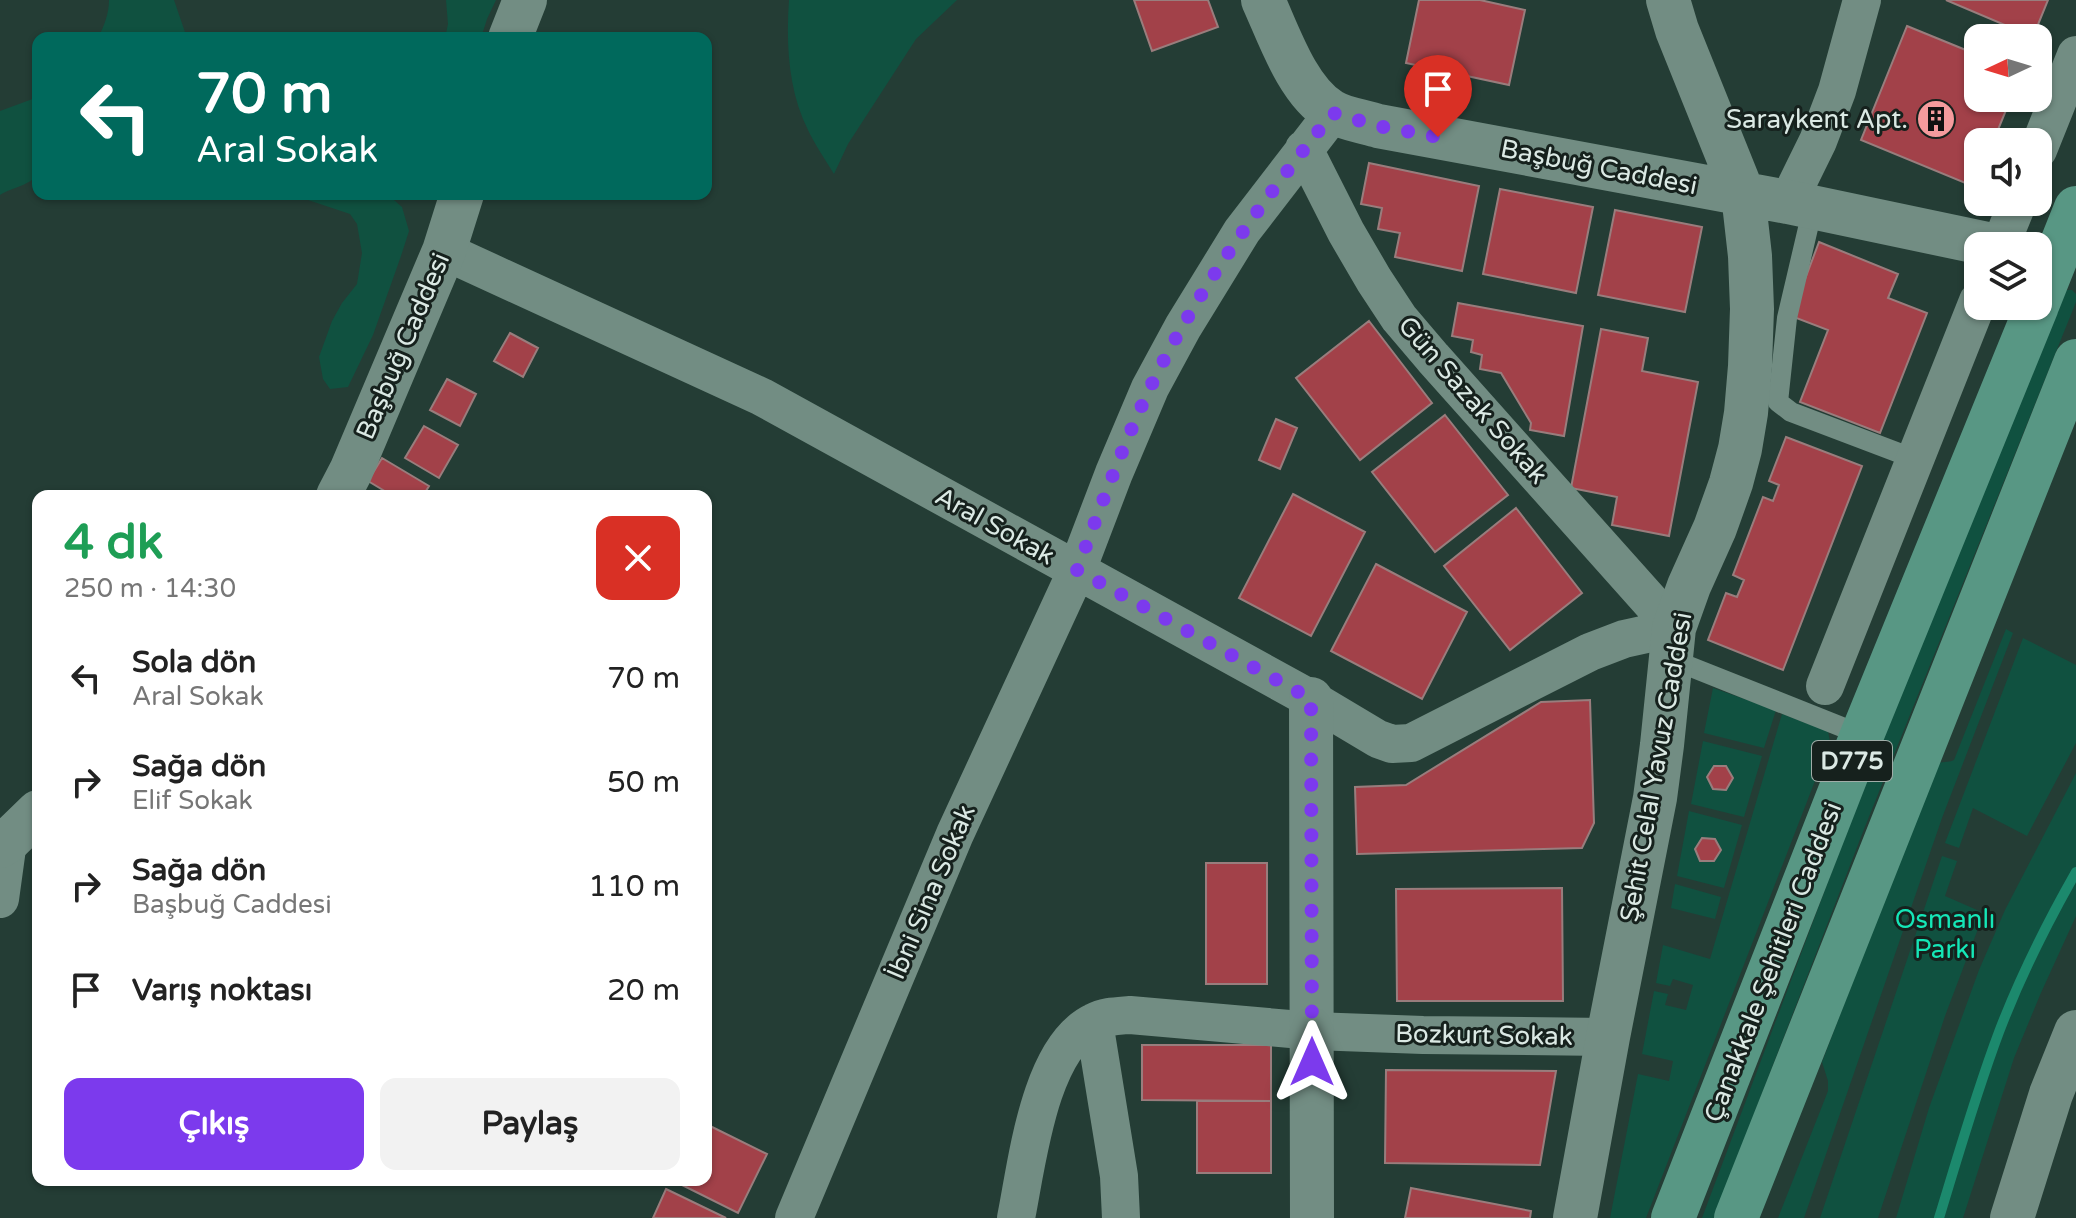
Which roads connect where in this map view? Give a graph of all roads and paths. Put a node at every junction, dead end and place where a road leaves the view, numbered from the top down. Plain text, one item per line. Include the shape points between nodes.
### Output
1 (525, 0) edge
2 (1263, 0) edge
3 (1668, 0) edge
4 (1862, 0) edge
5 (512, 32) edge
6 (2076, 55) edge
7 (1333, 113) junction
8 (2047, 128) edge
9 (1304, 149) junction
10 (1743, 194) junction
11 (460, 200) edge
12 (1801, 204) junction
13 (2076, 208) edge
14 (1964, 239) edge
15 (444, 251) junction
16 (2057, 259) edge
17 (1970, 320) edge
18 (2030, 320) edge
19 (2076, 361) edge
20 (1915, 459) junction
21 (341, 490) edge
22 (1901, 494) junction
23 (1951, 515) junction
24 (1077, 570) junction
25 (1672, 644) junction
26 (1825, 686) dead end
27 (1311, 699) junction
28 (1862, 735) junction
29 (15, 833) edge
30 (0, 899) edge
31 (1094, 1022) junction
32 (1313, 1031) junction
33 (2076, 1032) edge
34 (1608, 1037) junction
35 (794, 1218) edge
36 (1016, 1218) edge
37 (1121, 1218) edge
38 (1312, 1218) edge
39 (1575, 1218) edge
40 (1673, 1218) edge
41 (1736, 1218) edge
42 (2012, 1218) edge

1 - 5 street
2 - 7 street, Başbuğ Caddesi via 1303,84
3 - 10 street, Şehit Celal Yavuz Caddesi
4 - 12 street
6 - 8 street
7 - 9 street, İbni Sina Sokak
7 - 10 street, Başbuğ Caddesi via 1378,126
9 - 24 street, İbni Sina Sokak via 1242,231 1150,388
9 - 25 street, Gün Sazak Sokak via 1346,232 1399,318
10 - 12 street, Başbuğ Caddesi
10 - 25 street, Şehit Celal Yavuz Caddesi via 1752,309 1742,437 1731,483
11 - 15 street, Başbuğ Caddesi
12 - 14 street, Başbuğ Caddesi
12 - 20 lane via 1778,402 1791,412
13 - 16 main road, Çanakkale Şehitleri Caddesi / D775
15 - 21 street, Başbuğ Caddesi
15 - 24 street, Aral Sokak via 762,397
17 - 20 street
18 - 23 main road, Çanakkale Şehitleri Caddesi / D775
19 - 41 main road, D775
20 - 22 street
22 - 23 street
22 - 26 street
23 - 28 main road, Çanakkale Şehitleri Caddesi / D775
24 - 27 street, Aral Sokak
24 - 35 street, İbni Sina Sokak via 955,834
25 - 27 street, Aral Sokak via 1624,639 1411,743 1378,739
25 - 28 lane
25 - 34 street, Şehit Celal Yavuz Caddesi via 1655,798
27 - 32 street
28 - 40 main road, Çanakkale Şehitleri Caddesi / D775
29 - 30 street
31 - 32 street, Bozkurt Sokak via 1130,1015
31 - 36 street via 1067,1046 1046,1084
31 - 37 street
32 - 34 street, Bozkurt Sokak
32 - 38 street
33 - 42 street
34 - 39 street, Şehit Celal Yavuz Caddesi

